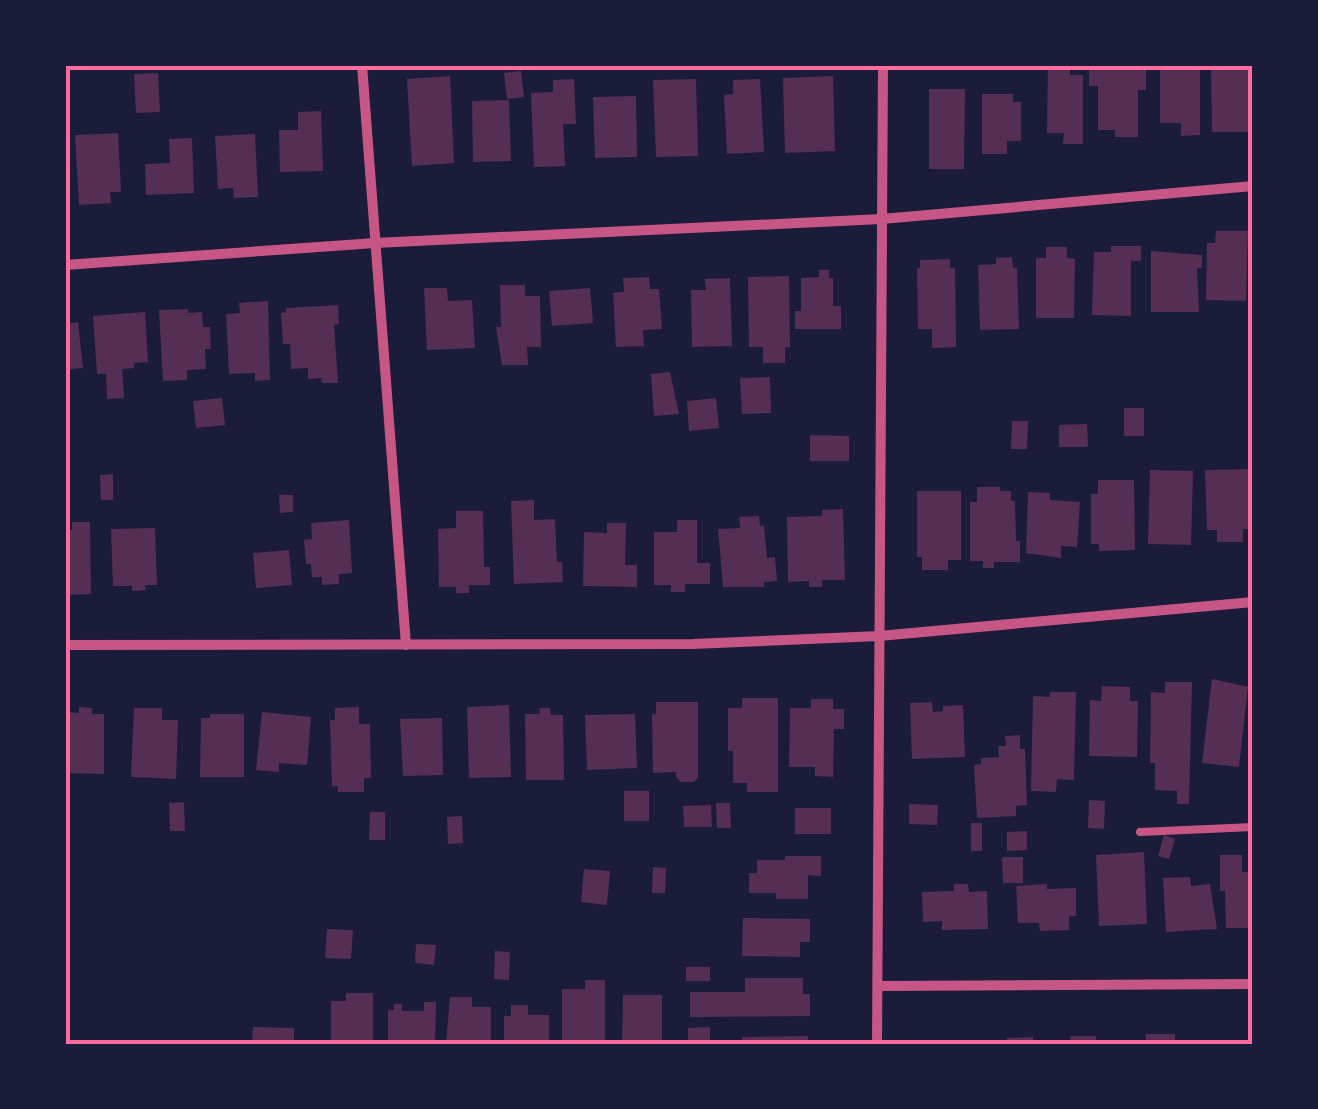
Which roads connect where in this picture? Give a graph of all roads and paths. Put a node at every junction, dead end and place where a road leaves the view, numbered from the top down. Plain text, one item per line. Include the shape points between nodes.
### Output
1 (362, 65) edge
2 (883, 65) edge
3 (1253, 186) edge
4 (882, 220) junction
5 (375, 242) junction
6 (65, 265) edge
7 (1253, 602) edge
8 (880, 636) junction
9 (65, 645) edge
10 (406, 645) junction
11 (1253, 827) edge
12 (1140, 832) dead end
13 (1253, 984) edge
14 (878, 986) junction
15 (877, 1044) edge

1 - 5 street
2 - 4 street
3 - 4 street
4 - 5 street
4 - 8 street
5 - 6 street
5 - 10 street
7 - 8 street
8 - 10 street
8 - 14 street
9 - 10 street
11 - 12 lane
13 - 14 street
14 - 15 street

